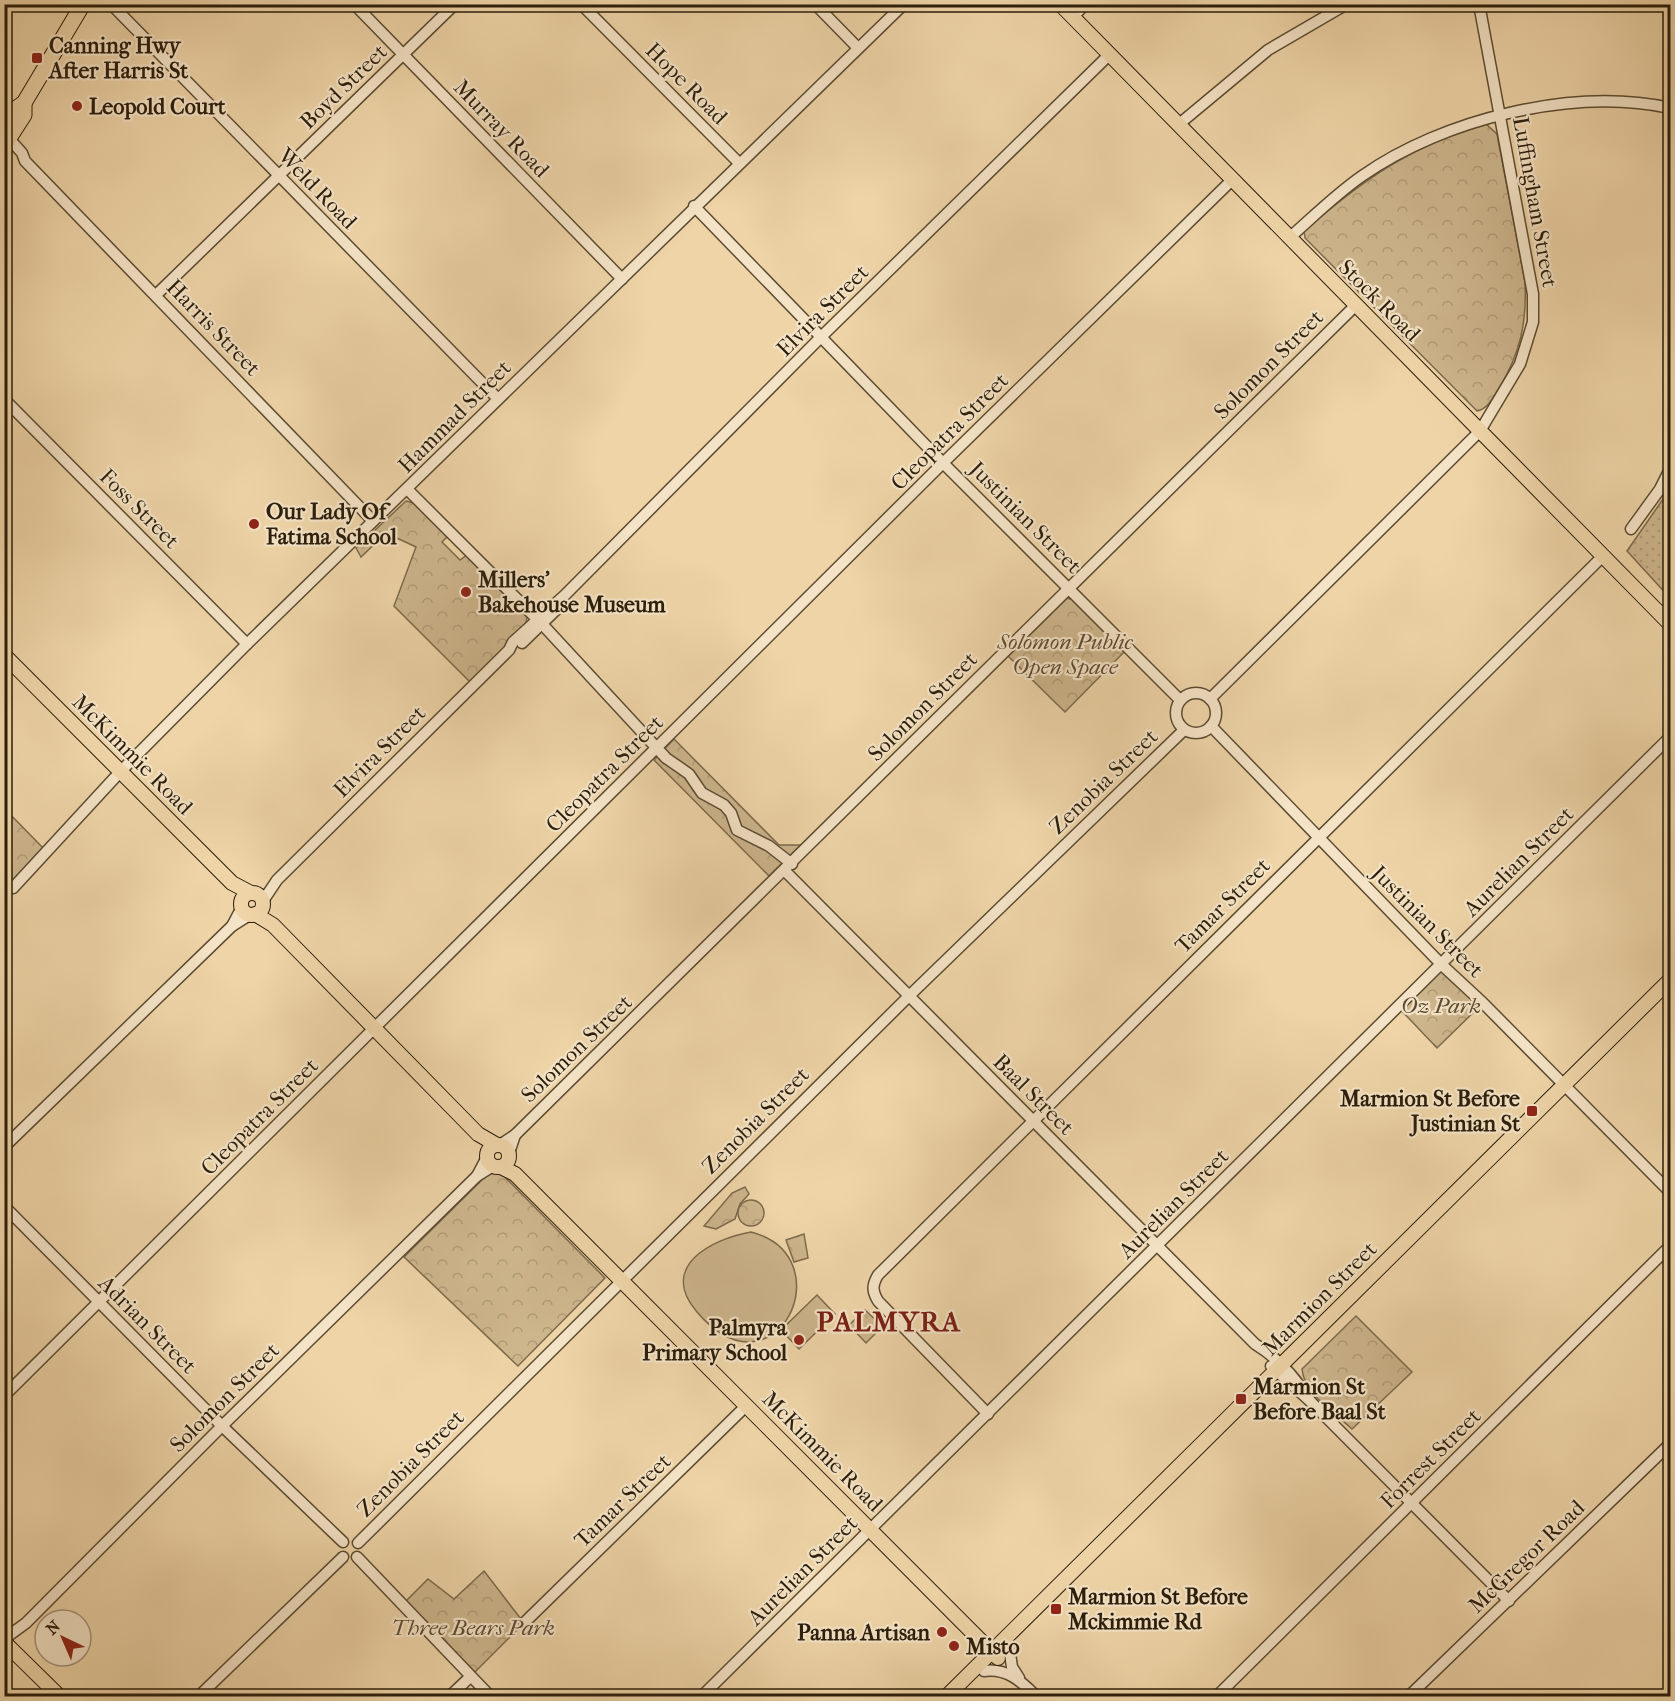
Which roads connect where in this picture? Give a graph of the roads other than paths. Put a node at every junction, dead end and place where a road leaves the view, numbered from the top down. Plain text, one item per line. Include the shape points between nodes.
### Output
1 (83, 4) edge
2 (111, 4) edge
3 (354, 4) edge
4 (455, 4) edge
5 (581, 4) edge
6 (815, 4) edge
7 (904, 4) edge
8 (1085, 4) edge
9 (1347, 4) edge
10 (1479, 4) edge
11 (1069, 9) edge
12 (858, 48) junction
13 (403, 55) junction
14 (1109, 55) junction
15 (1671, 108) edge
16 (1501, 115) junction
17 (1178, 125) junction
18 (5, 138) edge
19 (739, 163) junction
20 (279, 176) junction
21 (1232, 180) junction
22 (694, 206) junction
23 (1289, 238) junction
24 (622, 279) junction
25 (156, 295) junction
26 (1356, 305) junction
27 (820, 338) junction
28 (4, 399) edge
29 (498, 399) junction
30 (1480, 431) junction
31 (943, 463) junction
32 (1671, 469) edge
33 (407, 489) junction
34 (374, 521) junction
35 (1630, 529) dead end
36 (1603, 556) junction
37 (1069, 587) junction
38 (539, 622) junction
39 (1671, 624) edge
40 (247, 644) junction
41 (4, 655) edge
42 (1210, 699) junction
43 (1180, 700) junction
44 (1211, 726) junction
45 (1184, 729) junction
46 (1671, 737) edge
47 (657, 748) junction
48 (120, 772) junction
49 (1318, 837) junction
50 (788, 868) junction
51 (13, 888) dead end
52 (253, 904) junction
53 (1442, 965) junction
54 (1671, 980) edge
55 (1671, 990) edge
56 (909, 996) junction
57 (374, 1028) junction
58 (1568, 1087) junction
59 (1033, 1121) junction
60 (4, 1148) edge
61 (498, 1155) junction
62 (1671, 1192) edge
63 (4, 1206) edge
64 (1671, 1246) edge
65 (1157, 1247) junction
66 (622, 1279) junction
67 (99, 1303) junction
68 (1282, 1371) junction
69 (4, 1396) edge
70 (747, 1405) junction
71 (988, 1414) junction
72 (222, 1426) junction
73 (1671, 1444) edge
74 (1412, 1503) junction
75 (871, 1529) junction
76 (343, 1542) junction
77 (358, 1543) junction
78 (343, 1557) junction
79 (357, 1557) junction
80 (1509, 1601) junction
81 (524, 1623) dead end
82 (5, 1646) edge
83 (1009, 1647) junction
84 (995, 1655) junction
85 (984, 1671) junction
86 (470, 1677) junction
87 (1020, 1681) junction
88 (48, 1696) edge
89 (59, 1696) edge
90 (199, 1696) edge
91 (450, 1696) edge
92 (490, 1696) edge
93 (702, 1696) edge
94 (947, 1696) edge
95 (958, 1696) edge
96 (1036, 1696) edge
97 (1217, 1696) edge
98 (1409, 1696) edge

1 - 18 highway via 24,103 24,115
2 - 20 street, Weld Road
3 - 13 street, Murray Road
4 - 13 street, Boyd Street
5 - 19 street, Hope Road
6 - 12 street
7 - 12 street, Hammad Street
8 - 11 street
9 - 17 street via 1268,50
10 - 16 street, Luffingham Street
11 - 14 main road, Stock Road
12 - 19 street, Hammad Street
13 - 20 street, Boyd Street
13 - 24 street, Murray Road
14 - 17 main road, Stock Road
14 - 27 street, Elvira Street
15 - 16 street via 1623,102 1587,103
16 - 23 street via 1455,130 1390,159 1335,197
16 - 30 street, Luffingham Street via 1529,261 1533,322 1521,364
17 - 21 main road, Stock Road
18 - 25 street, Harris Street
19 - 22 street, Hammad Street
20 - 25 street, Boyd Street
20 - 29 street, Weld Road
21 - 23 main road, Stock Road
21 - 31 street, Cleopatra Street
22 - 24 street, Hammad Street
22 - 27 street, Justinian Street
23 - 26 main road, Stock Road
24 - 29 street, Hammad Street
25 - 34 street, Harris Street
26 - 30 main road, Stock Road
26 - 37 street, Solomon Street
27 - 31 street, Justinian Street
27 - 38 street, Elvira Street via 565,595 560,606
28 - 40 street, Foss Street
29 - 33 street, Hammad Street
30 - 36 main road, Stock Road
30 - 42 street
31 - 37 street, Justinian Street
31 - 47 street, Cleopatra Street
32 - 35 street
33 - 34 street, Hammad Street
33 - 38 street, Baal Street
34 - 40 street, Hammad Street
36 - 39 main road, Stock Road
36 - 49 street, Tamar Street
37 - 43 street, Justinian Street
37 - 50 street, Solomon Street
38 - 47 street, Baal Street
38 - 52 street, Elvira Street
40 - 48 street, Hammad Street
41 - 48 main road, McKimmie Road
42 - 43 street via 1192,693
42 - 44 street via 1216,713
43 - 45 street via 1175,713
44 - 45 street via 1197,733
44 - 49 street, Justinian Street
45 - 56 street, Zenobia Street
46 - 53 street, Aurelian Street
47 - 50 street, Baal Street via 689,774 702,793 724,805 741,834 769,846
47 - 57 street, Cleopatra Street
48 - 51 street, Hammad Street
48 - 52 main road, McKimmie Road
49 - 53 street, Justinian Street
49 - 59 street, Tamar Street
50 - 56 street, Baal Street
50 - 61 street, Solomon Street
52 - 57 main road, McKimmie Road
52 - 60 street, Elvira Street
53 - 58 street, Justinian Street
53 - 65 street, Aurelian Street
54 - 58 main road, Marmion Street
55 - 58 main road, Marmion Street
56 - 59 street, Baal Street
56 - 66 street, Zenobia Street
57 - 61 main road, McKimmie Road
57 - 67 street, Cleopatra Street
58 - 62 street, Justinian Street
58 - 68 main road, Marmion Street
59 - 65 street, Baal Street
59 - 71 street, Tamar Street via 873,1284 878,1301
61 - 66 main road, McKimmie Road
61 - 72 street, Solomon Street
63 - 67 street, Adrian Street
64 - 74 street, Forrest Street
65 - 68 street, Baal Street
65 - 71 street, Aurelian Street
66 - 70 main road, McKimmie Road
66 - 77 street, Zenobia Street
67 - 69 street, Cleopatra Street
67 - 72 street, Adrian Street
68 - 74 street, Baal Street
68 - 83 main road, Marmion Street
68 - 84 main road, Marmion Street
70 - 75 main road, McKimmie Road
70 - 81 street, Tamar Street
71 - 75 street, Aurelian Street
72 - 76 street, Adrian Street
72 - 82 street, Solomon Street
73 - 80 street, McGregor Road
74 - 80 street, Baal Street
74 - 97 street, Forrest Street
75 - 84 main road, McKimmie Road
75 - 93 street, Aurelian Street
76 - 77 street via 352,1539
76 - 78 street
77 - 79 street
78 - 79 street
78 - 90 street
79 - 86 street
80 - 98 street, McGregor Road
82 - 88 main road
82 - 89 main road
83 - 84 main road, Marmion Street
83 - 87 street via 1012,1667
84 - 85 main road, Marmion Street
84 - 94 main road, Marmion Street
85 - 87 street via 1000,1671
85 - 95 main road, Marmion Street
86 - 91 street
86 - 92 street
87 - 96 street

